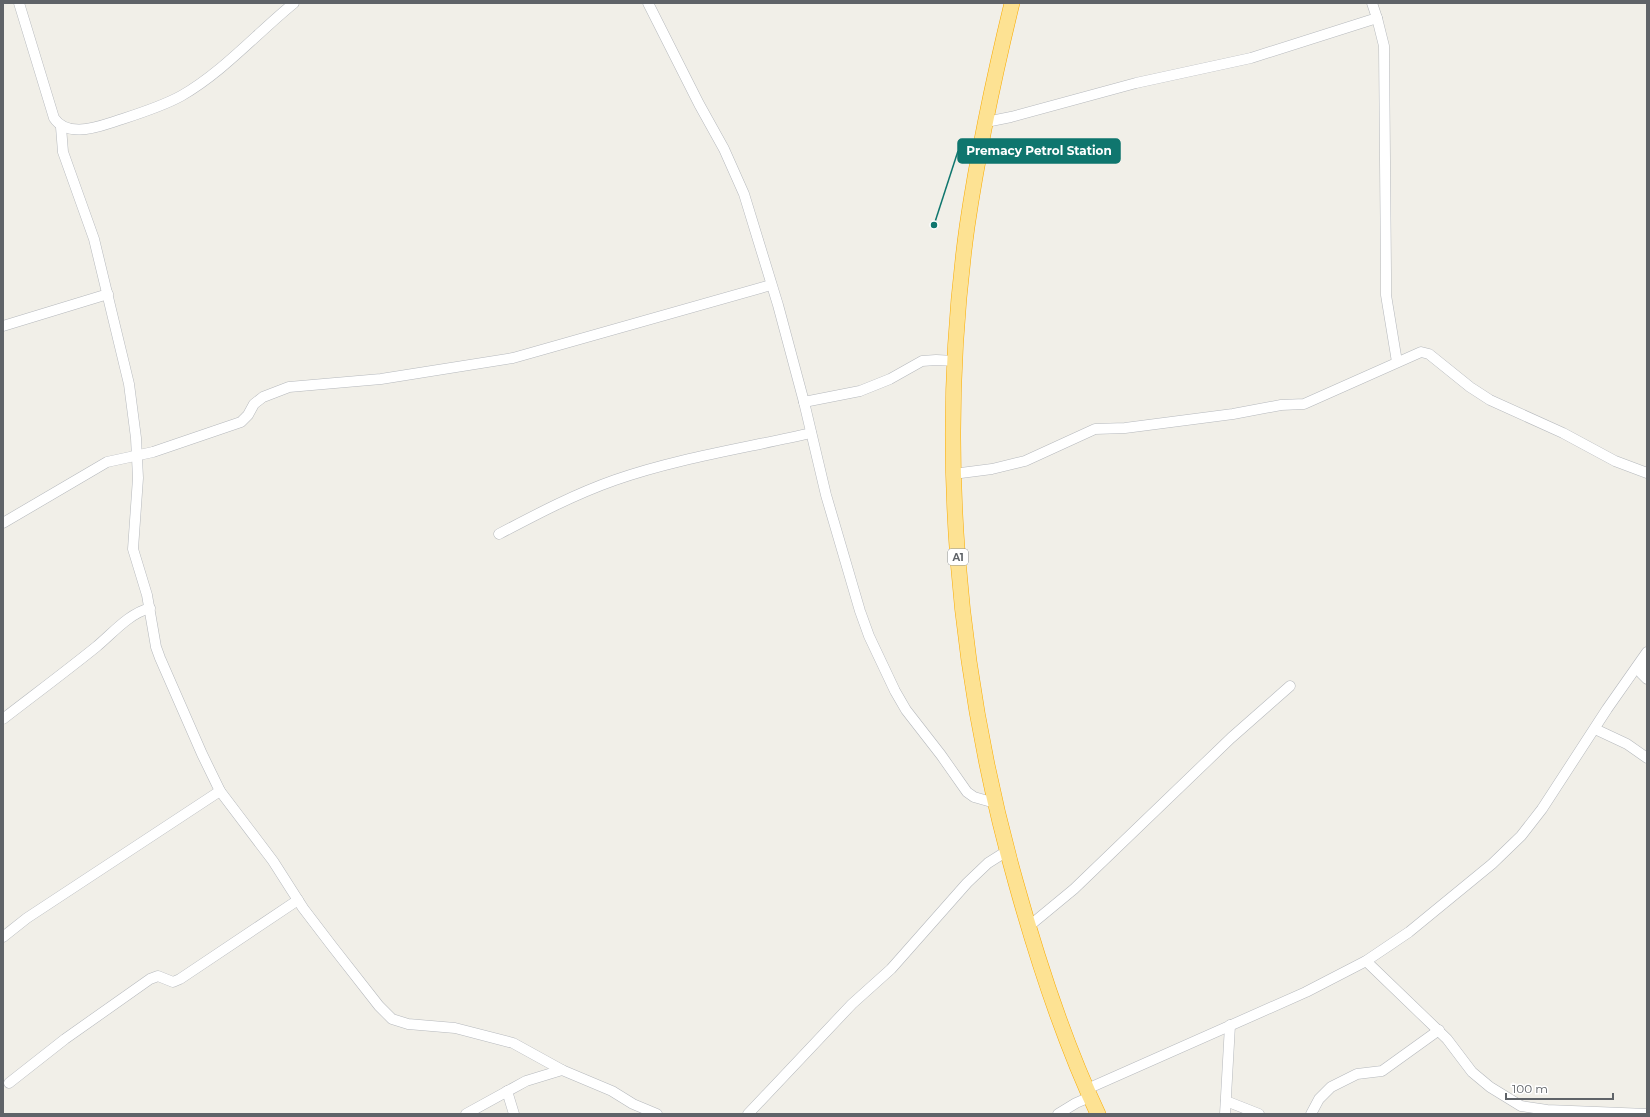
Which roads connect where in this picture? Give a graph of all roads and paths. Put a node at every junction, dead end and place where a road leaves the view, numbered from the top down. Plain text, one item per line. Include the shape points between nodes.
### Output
1 (20, 3) edge
2 (294, 3) edge
3 (648, 3) edge
4 (1012, 3) edge
5 (1372, 3) edge
6 (1377, 18) junction
7 (986, 122) junction
8 (61, 126) junction
9 (772, 286) junction
10 (108, 294) junction
11 (3, 326) edge
12 (955, 362) junction
13 (1396, 362) junction
14 (804, 402) junction
15 (811, 433) junction
16 (137, 455) junction
17 (1647, 472) edge
18 (953, 474) junction
19 (3, 522) edge
20 (499, 534) dead end
21 (150, 608) junction
22 (1645, 655) edge
23 (1647, 679) edge
24 (1290, 686) dead end
25 (3, 719) edge
26 (1595, 729) junction
27 (1647, 758) edge
28 (220, 791) junction
29 (995, 804) junction
30 (1007, 851) junction
31 (298, 900) junction
32 (1028, 926) junction
33 (3, 938) edge
34 (1366, 961) junction
35 (1230, 1025) junction
36 (1439, 1030) junction
37 (562, 1070) junction
38 (9, 1083) dead end
39 (507, 1091) junction
40 (1089, 1093) junction
41 (1226, 1101) junction
42 (466, 1114) edge
43 (514, 1114) edge
44 (657, 1114) edge
45 (748, 1114) edge
46 (1058, 1114) edge
47 (1098, 1114) edge
48 (1225, 1114) edge
49 (1258, 1114) edge
50 (1311, 1114) edge
51 (1647, 1114) edge

1 - 8 street via 52,112
2 - 8 street via 214,73 182,95 155,108 100,126 69,129
3 - 9 street via 738,179
4 - 7 highway, A1
5 - 6 street
6 - 7 street via 1251,58 1136,83
6 - 13 street via 1384,46 1386,295
7 - 12 highway, A1 via 967,229
8 - 10 street via 63,152 87,215
9 - 14 street
9 - 16 street via 520,356 369,381 289,387 263,397 254,404 245,419 235,425
10 - 11 street
10 - 16 street via 129,384
12 - 14 street via 922,361 875,386 846,395
12 - 18 highway, A1
13 - 17 street via 1417,353 1429,354 1490,400 1563,433 1615,461
13 - 18 street via 1304,404 1281,405 1125,428 1095,429 1025,461 992,469
14 - 15 street
15 - 20 street via 678,462 615,480 545,509
15 - 29 street via 826,496 860,611 895,691 906,710 967,792
16 - 19 street via 115,459 93,469
16 - 21 street via 133,549
18 - 29 highway, A1 via 959,578 967,645 976,710
21 - 25 street via 126,620 108,638
21 - 28 street via 160,658
22 - 23 street via 1641,673
22 - 26 street
24 - 32 street via 1231,738 1074,889
26 - 27 street via 1627,744
26 - 34 street via 1542,809 1512,845 1444,905 1389,948
28 - 31 street
28 - 33 street via 33,914
29 - 30 highway, A1
30 - 32 highway, A1
30 - 45 street via 988,863 968,883 891,969 847,1009
31 - 37 street via 354,976 392,1019 496,1037
31 - 38 street via 180,979 173,982 158,976 150,979
32 - 40 highway, A1 via 1065,1036
34 - 35 street via 1306,992
34 - 36 street
35 - 40 street
35 - 41 street
36 - 50 street via 1382,1071 1357,1074 1331,1087 1319,1099
36 - 51 street via 1472,1072 1521,1106 1547,1110
37 - 39 street via 537,1076
37 - 44 street
39 - 42 street
39 - 43 street
40 - 46 street
40 - 47 highway, A1
41 - 48 street
41 - 49 street

